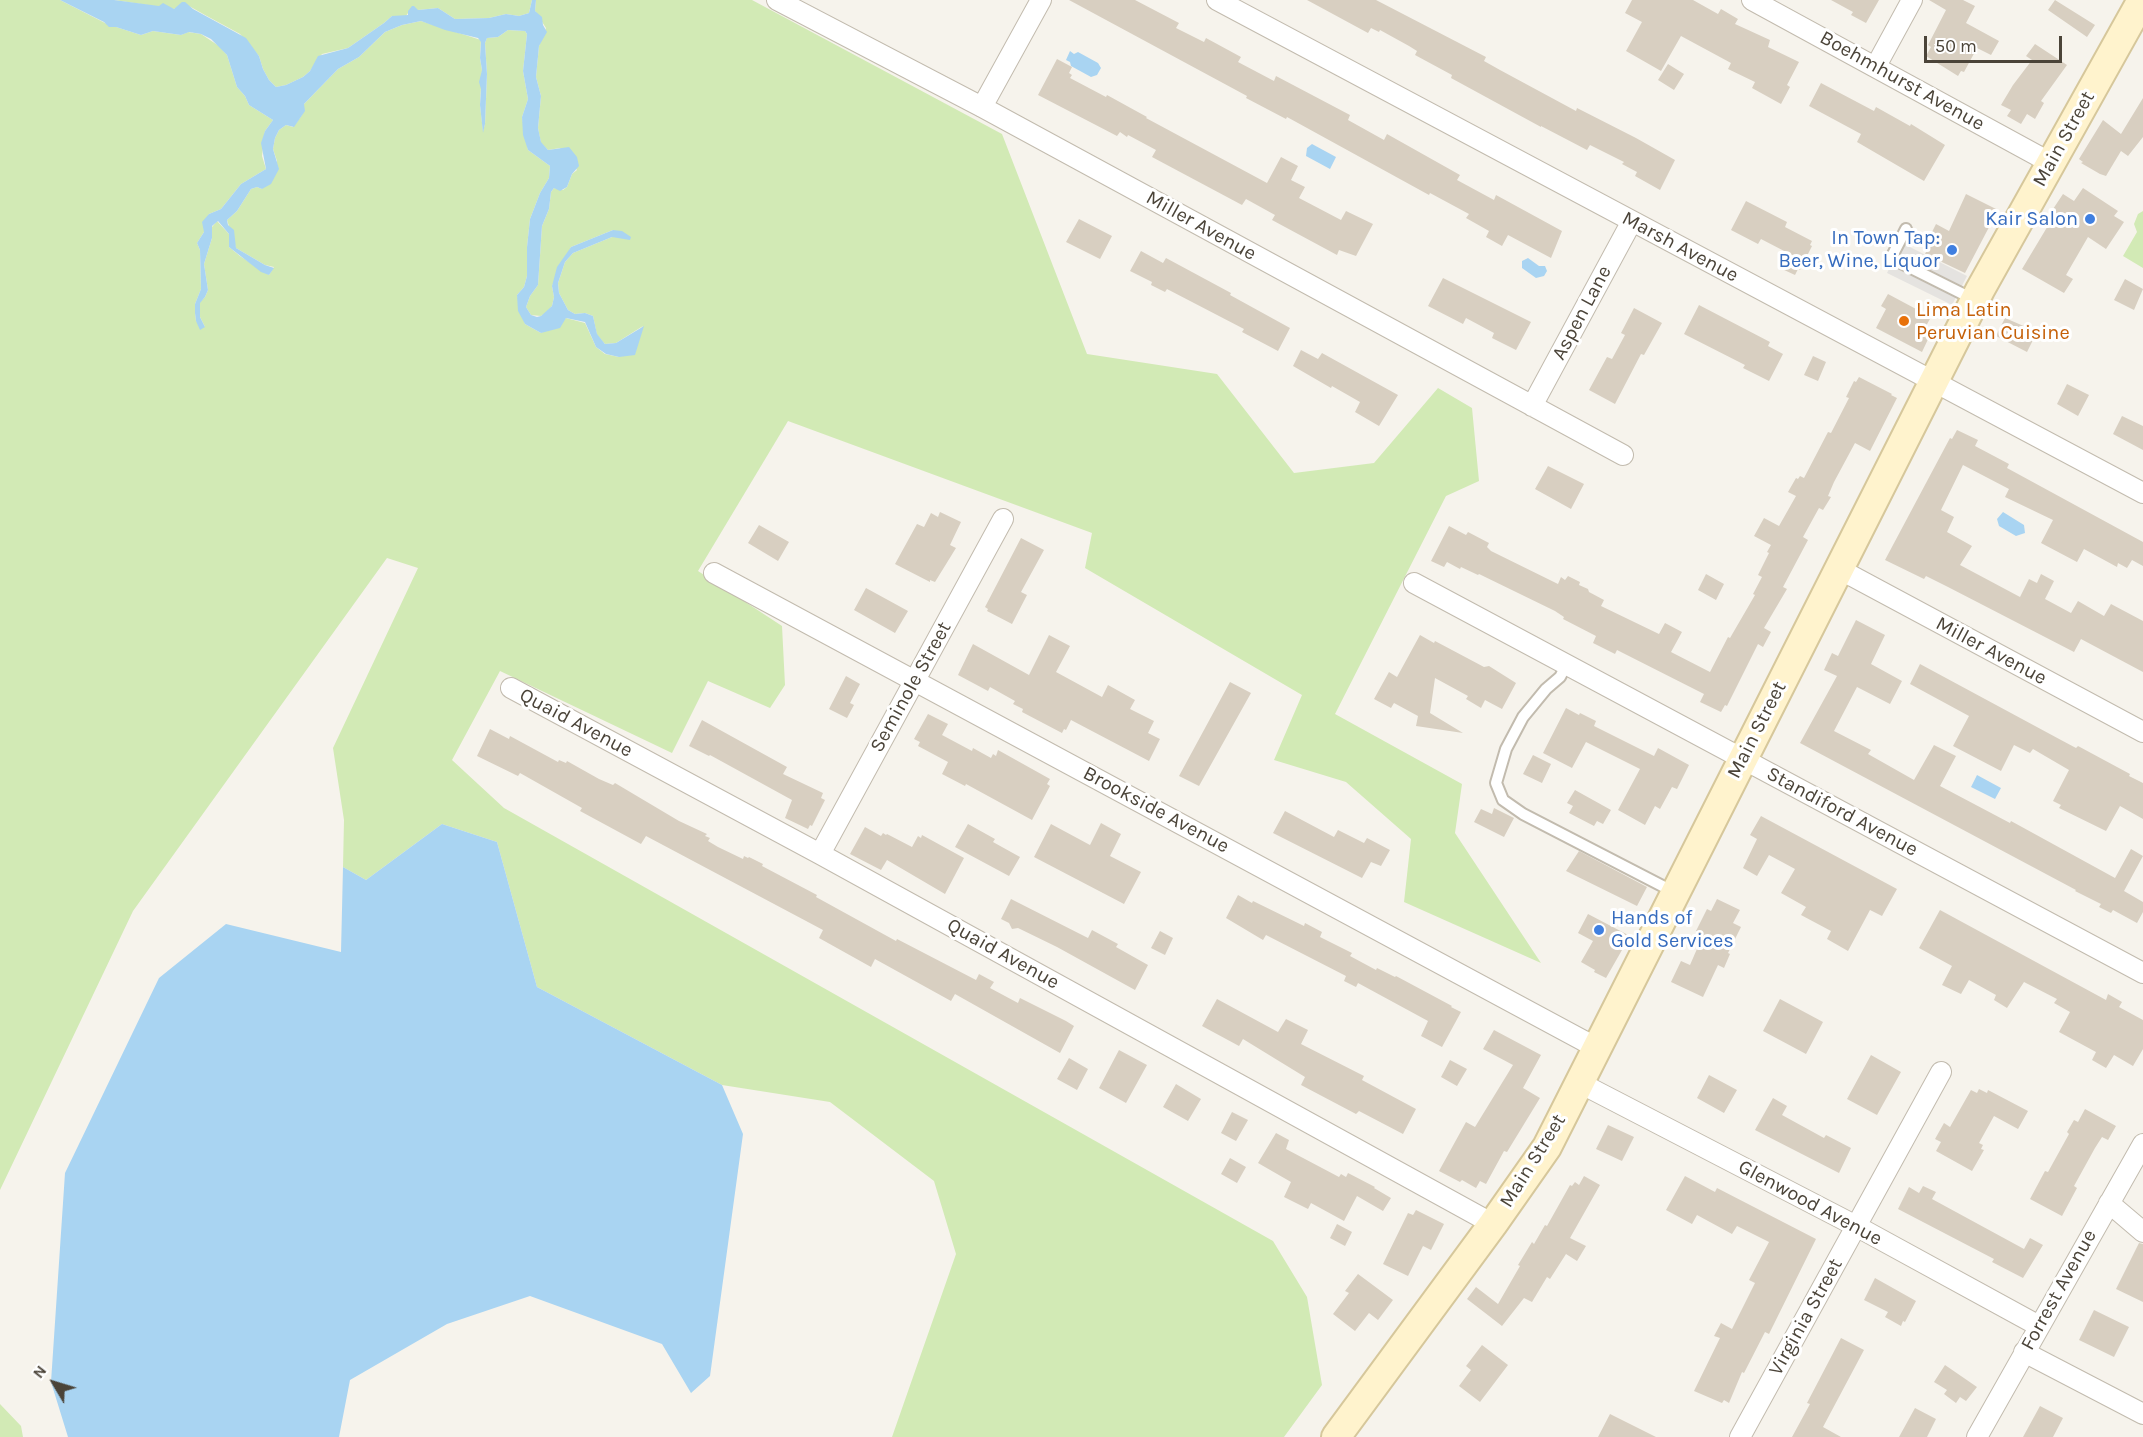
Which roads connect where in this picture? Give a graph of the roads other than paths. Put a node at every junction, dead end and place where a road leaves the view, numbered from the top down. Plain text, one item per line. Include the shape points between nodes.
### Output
1 (777, 0) edge
2 (1041, 0) edge
3 (1217, 0) edge
4 (1752, 0) edge
5 (1912, 0) edge
6 (2142, 0) edge
7 (1876, 66) junction
8 (982, 107) junction
9 (2051, 162) junction
10 (1632, 221) junction
11 (1906, 229) dead end
12 (1975, 300) junction
13 (1934, 381) junction
14 (1532, 406) junction
15 (1623, 455) dead end
16 (2143, 493) edge
17 (1003, 519) dead end
18 (1839, 569) junction
19 (714, 573) dead end
20 (1414, 583) dead end
21 (1567, 664) junction
22 (915, 680) junction
23 (511, 688) dead end
24 (2143, 732) edge
25 (1743, 758) junction
26 (820, 854) junction
27 (1675, 892) junction
28 (2143, 973) edge
29 (1597, 1048) junction
30 (1941, 1072) dead end
31 (1580, 1083) junction
32 (2143, 1144) edge
33 (2109, 1203) junction
34 (1494, 1224) junction
35 (1856, 1226) junction
36 (2143, 1232) edge
37 (2039, 1326) junction
38 (2024, 1352) junction
39 (2143, 1414) edge
40 (1336, 1437) edge
41 (1740, 1437) edge
42 (1977, 1437) edge

1 - 8 street, Miller Avenue
2 - 8 street
3 - 10 street, Marsh Avenue
4 - 7 street, Boehmhurst Avenue
5 - 7 street
6 - 9 main road, Main Street
7 - 9 street, Boehmhurst Avenue
8 - 14 street, Miller Avenue
9 - 12 main road, Main Street
10 - 13 street, Marsh Avenue
10 - 14 street, Aspen Lane
11 - 12 lane via 1891,258
12 - 13 main road, Main Street
13 - 16 street, Marsh Avenue
13 - 18 main road, Main Street
14 - 15 street, Miller Avenue
17 - 22 street, Seminole Street
18 - 24 street, Miller Avenue
18 - 25 main road, Main Street
19 - 22 street, Brookside Avenue
20 - 21 street, Standiford Avenue
21 - 25 street, Standiford Avenue
21 - 27 lane via 1524,717 1506,749 1496,783 1503,800
22 - 26 street, Seminole Street
22 - 29 street, Brookside Avenue
23 - 26 street, Quaid Avenue
25 - 27 main road, Main Street
25 - 28 street, Standiford Avenue
26 - 34 street, Quaid Avenue
27 - 29 main road, Main Street
29 - 31 main road, Main Street
30 - 35 street, Virginia Street
31 - 34 main road, Main Street via 1547,1147
31 - 35 street, Glenwood Avenue
32 - 33 street, Forrest Avenue
33 - 36 street
33 - 37 street, Forrest Avenue
34 - 40 main road, Main Street
35 - 37 street, Glenwood Avenue
35 - 41 street, Virginia Street
37 - 38 street, Forrest Avenue
38 - 39 street
38 - 42 street, Forrest Avenue

